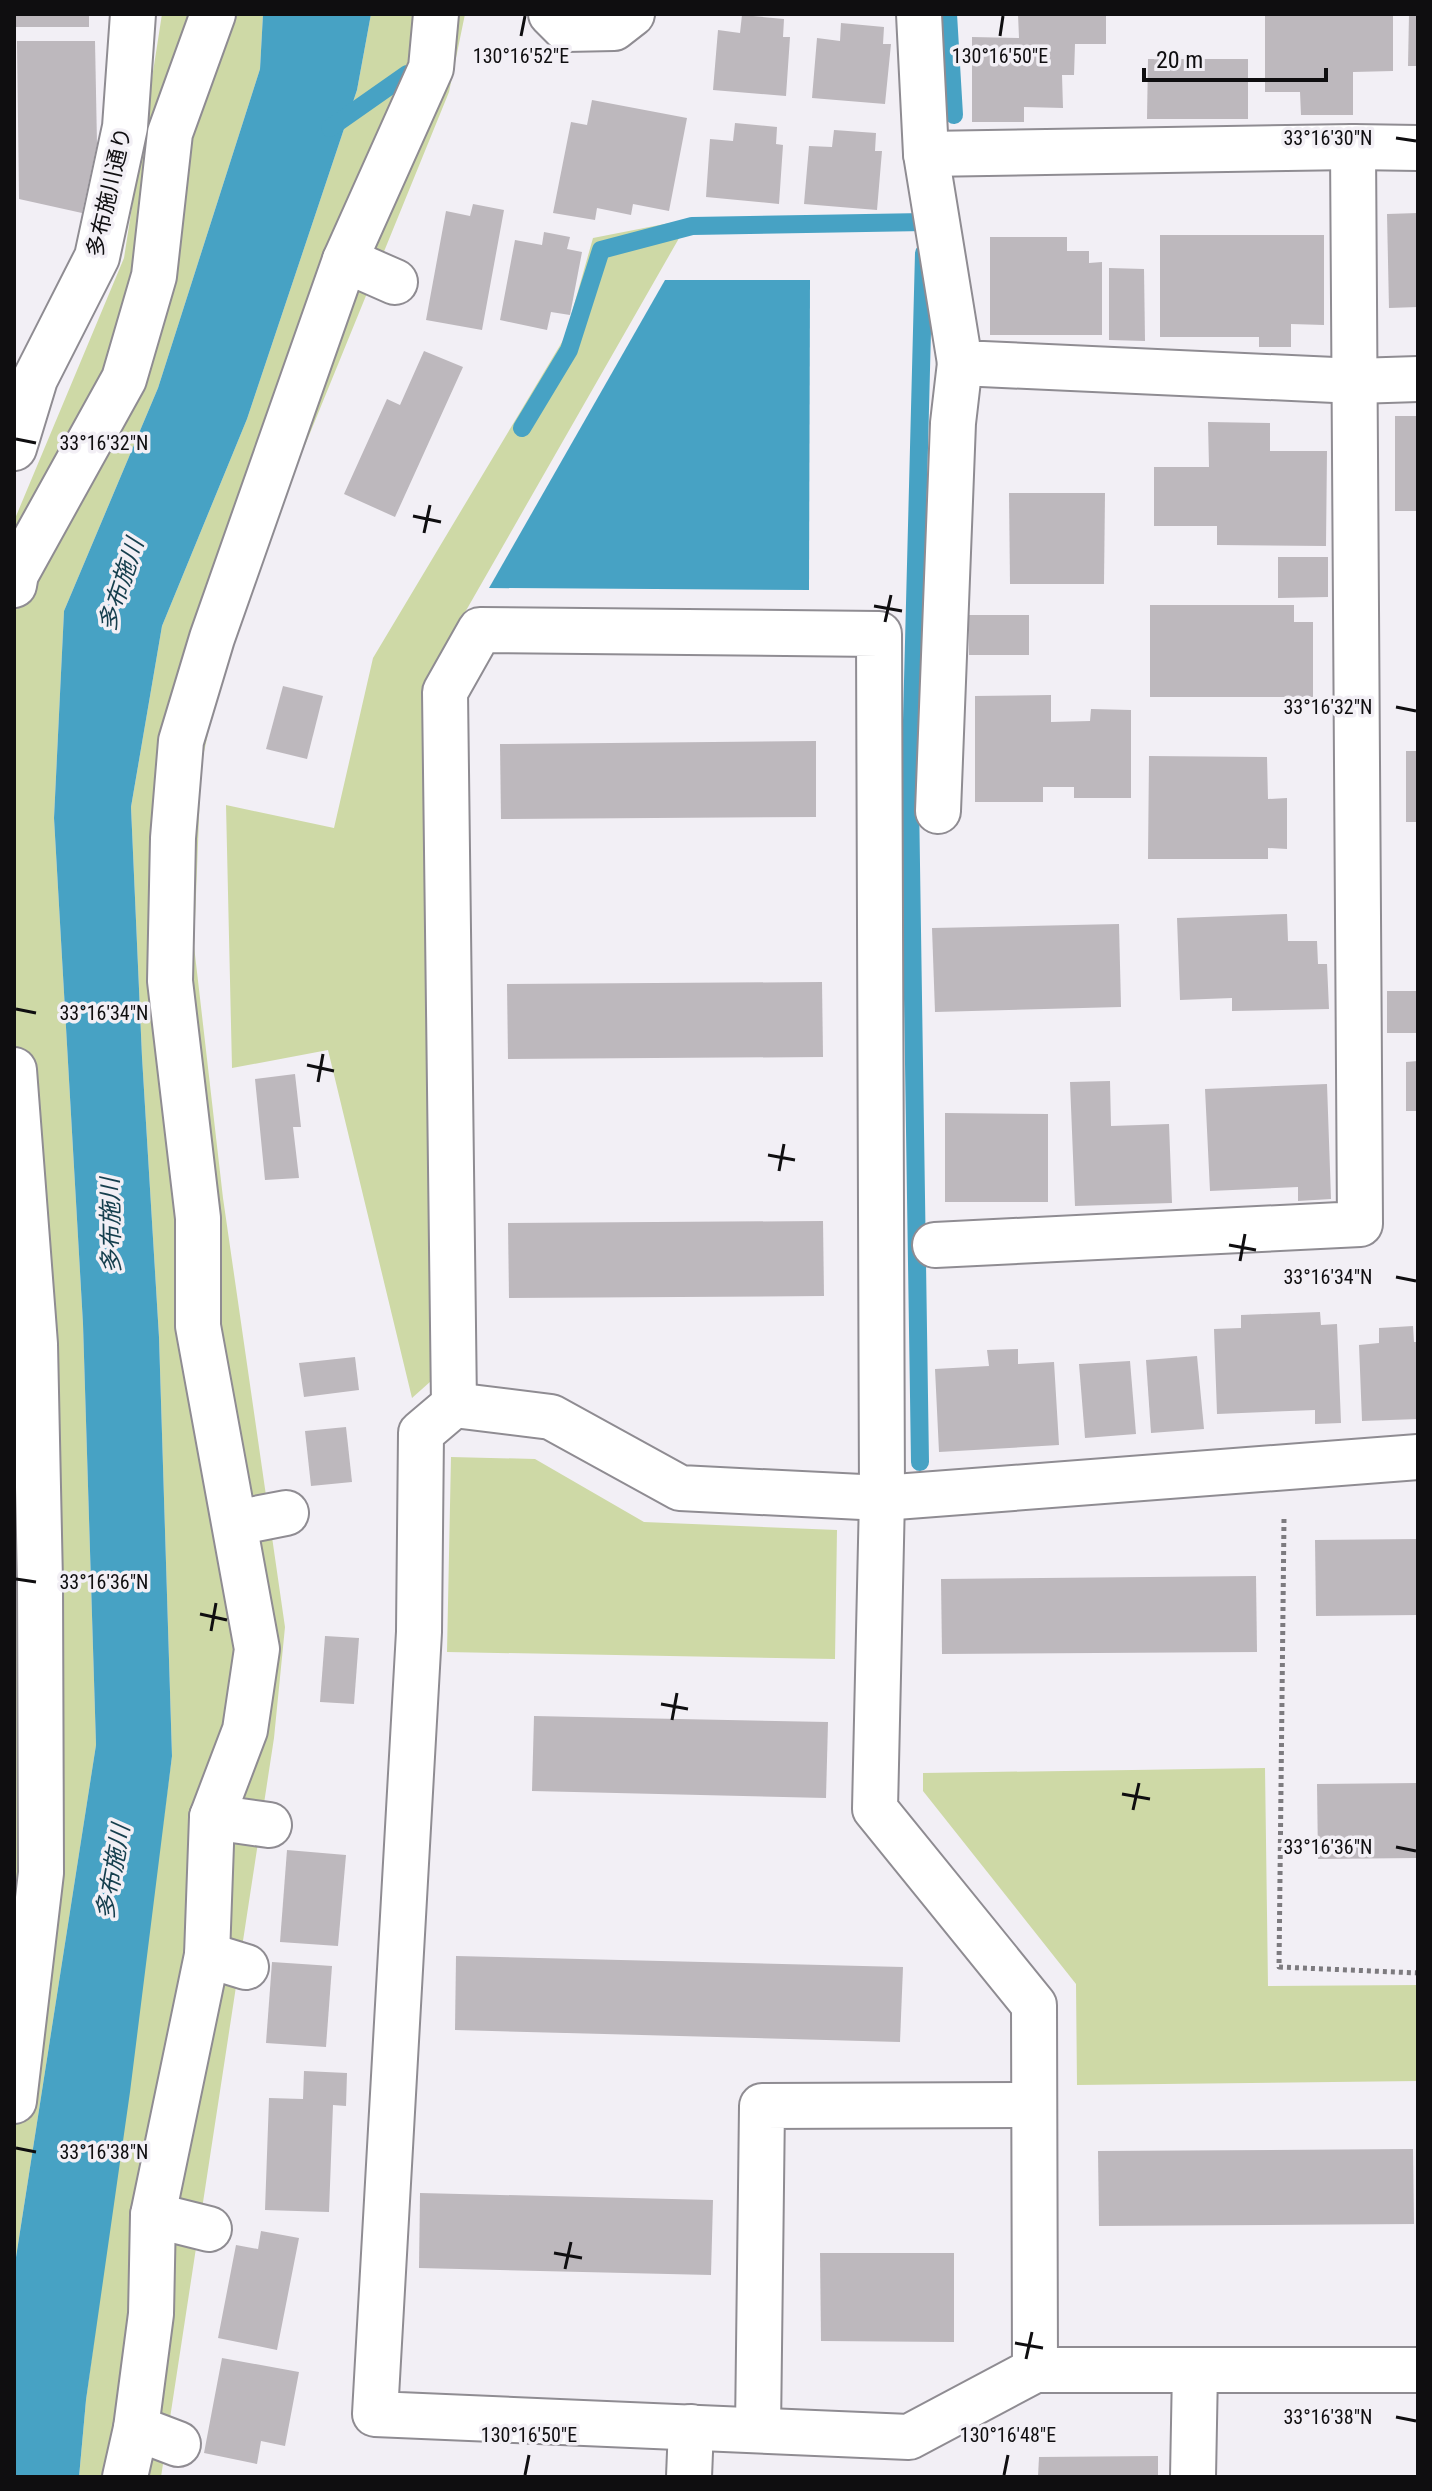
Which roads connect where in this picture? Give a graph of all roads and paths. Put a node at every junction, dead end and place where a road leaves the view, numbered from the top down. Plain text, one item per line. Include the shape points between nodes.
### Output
1 (133, 14) edge
2 (213, 14) edge
3 (436, 14) edge
4 (551, 14) edge
5 (632, 14) edge
6 (919, 14) edge
7 (1353, 147) junction
8 (1418, 148) edge
9 (926, 154) junction
10 (345, 260) junction
11 (395, 282) dead end
12 (960, 363) junction
13 (1418, 379) edge
14 (1356, 381) junction
15 (14, 448) edge
16 (14, 585) edge
17 (938, 811) dead end
18 (14, 1070) edge
19 (935, 1245) dead end
20 (454, 1405) junction
21 (1418, 1457) edge
22 (1278, 1467) junction
23 (882, 1498) junction
24 (286, 1513) dead end
25 (235, 1523) junction
26 (27, 1582) edge
27 (212, 1817) junction
28 (269, 1825) dead end
29 (1418, 1973) edge
30 (14, 2101) edge
31 (1034, 2105) junction
32 (153, 2215) junction
33 (209, 2229) dead end
34 (1035, 2370) junction
35 (1195, 2370) junction
36 (1418, 2370) edge
37 (691, 2427) junction
38 (136, 2428) junction
39 (758, 2430) junction
40 (178, 2444) dead end
41 (125, 2477) edge
42 (689, 2477) edge
43 (1193, 2477) edge

1 - 15 street, 多布施川通り via 125,127 97,257 35,379
2 - 16 street via 170,133 154,276 124,379
3 - 10 street via 431,68
4 - 5 street via 566,29 614,28
6 - 9 street
7 - 8 street
7 - 9 street
7 - 14 street
9 - 12 street
10 - 11 street
10 - 25 street via 181,741 170,981 198,1218 198,1326
12 - 14 street
12 - 17 street via 953,423
13 - 14 street
14 - 19 street via 1360,1224
18 - 26 street via 35,1344
20 - 23 street via 551,1417 680,1488
20 - 23 street via 445,692 480,630 879,634
20 - 37 street via 421,1433 419,1632 375,2414
21 - 22 street
22 - 23 street
22 - 29 path via 1285,1500 1279,1967
23 - 31 street via 875,1809 1034,2005
24 - 25 street
25 - 27 street via 257,1649 245,1730
26 - 30 street via 41,1873
27 - 28 street
27 - 32 street via 227,1961
31 - 34 street
31 - 39 street via 762,2106
32 - 33 street
32 - 38 street via 151,2314
34 - 35 street
34 - 39 street via 909,2437
35 - 36 street
35 - 43 street
37 - 39 street
37 - 42 street
38 - 40 street
38 - 41 street

